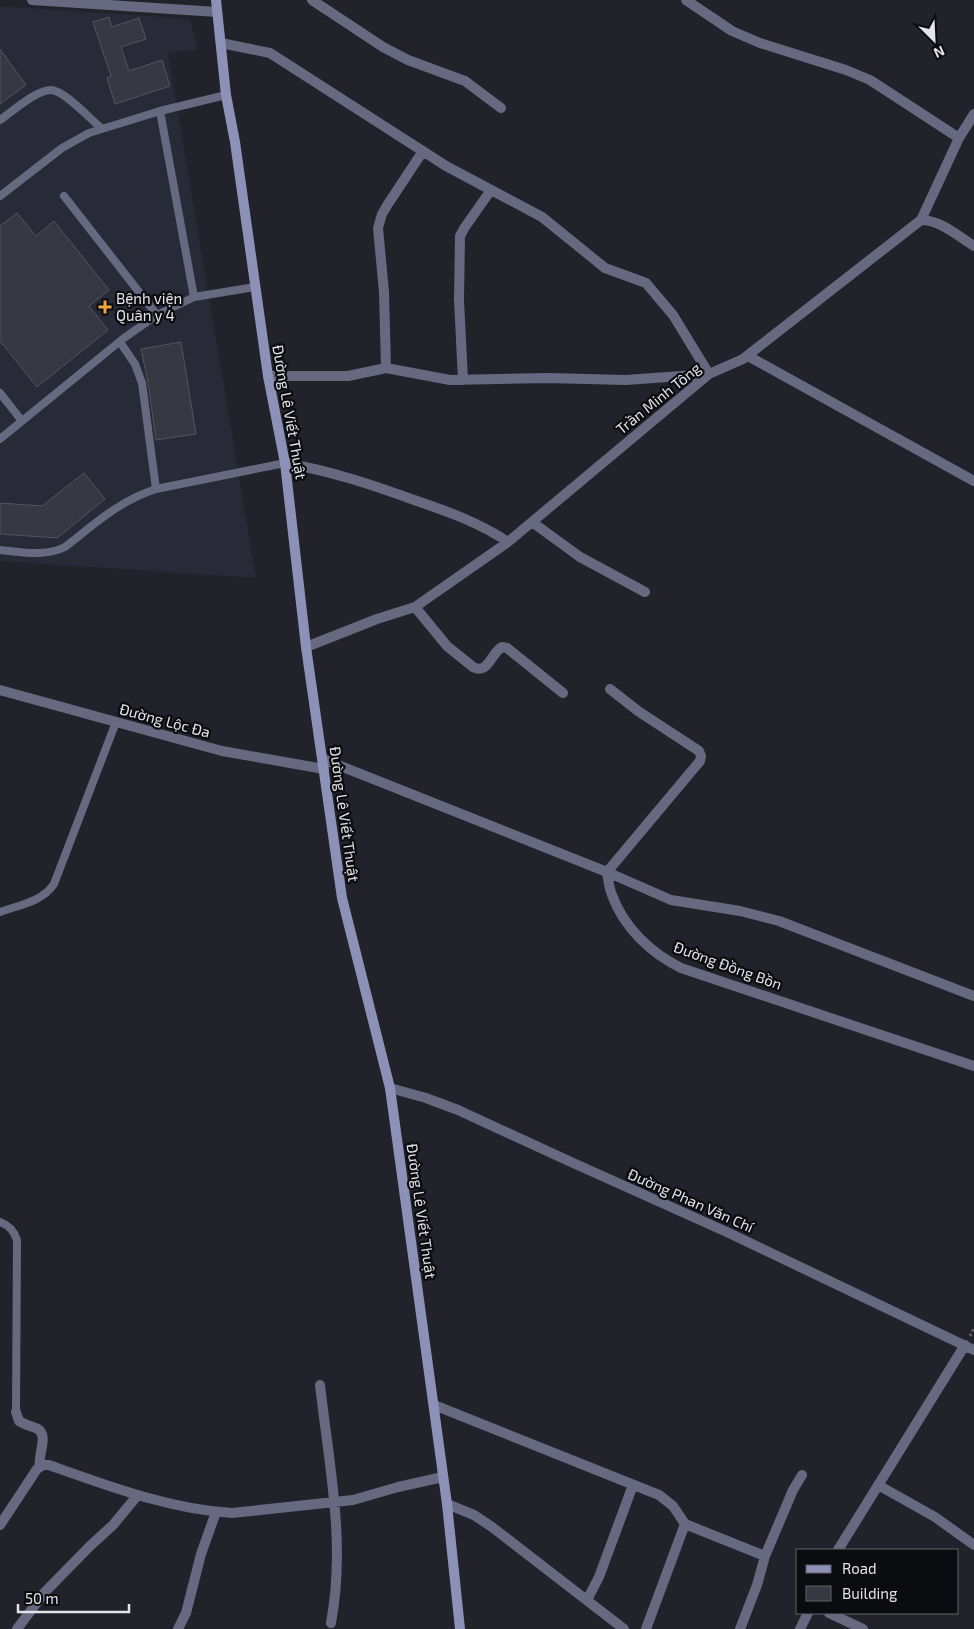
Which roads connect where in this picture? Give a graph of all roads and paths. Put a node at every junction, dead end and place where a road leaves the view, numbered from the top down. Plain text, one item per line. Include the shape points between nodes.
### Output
1 (32, 0) edge
2 (216, 0) edge
3 (312, 0) edge
4 (686, 0) edge
5 (119, 3) edge
6 (217, 12) junction
7 (221, 43) junction
8 (226, 95) junction
9 (501, 108) dead end
10 (160, 111) junction
11 (974, 114) edge
12 (0, 120) edge
13 (101, 128) junction
14 (959, 138) junction
15 (423, 151) junction
16 (491, 190) junction
17 (0, 196) edge
18 (64, 196) dead end
19 (921, 220) junction
20 (974, 246) edge
21 (255, 286) junction
22 (194, 297) junction
23 (157, 315) junction
24 (120, 342) junction
25 (748, 356) junction
26 (386, 368) junction
27 (709, 374) junction
28 (268, 376) junction
29 (463, 380) junction
30 (0, 392) edge
31 (22, 421) junction
32 (0, 439) edge
33 (285, 463) junction
34 (974, 481) edge
35 (156, 489) junction
36 (532, 522) junction
37 (508, 542) junction
38 (0, 550) edge
39 (645, 592) dead end
40 (415, 607) junction
41 (306, 647) junction
42 (610, 689) dead end
43 (0, 690) edge
44 (563, 693) dead end
45 (116, 722) junction
46 (323, 764) junction
47 (607, 872) junction
48 (0, 912) edge
49 (974, 996) edge
50 (974, 1066) edge
51 (390, 1088) junction
52 (0, 1222) edge
53 (970, 1348) edge
54 (320, 1385) dead end
55 (434, 1405) junction
56 (16, 1412) joint
57 (40, 1467) junction
58 (802, 1475) dead end
59 (443, 1477) junction
60 (633, 1485) junction
61 (878, 1485) junction
62 (137, 1496) junction
63 (335, 1501) junction
64 (447, 1504) junction
65 (216, 1512) junction
66 (685, 1524) junction
67 (0, 1525) edge
68 (974, 1545) edge
69 (839, 1549) edge
70 (765, 1556) junction
71 (587, 1600) junction
72 (808, 1614) edge
73 (831, 1614) edge
74 (331, 1623) dead end
75 (17, 1629) edge
76 (178, 1629) edge
77 (460, 1629) edge
78 (624, 1629) edge
79 (646, 1629) edge
80 (740, 1629) edge
81 (800, 1629) edge
82 (863, 1629) edge

1 - 5 street
2 - 6 main road, Đường Lê Viết Thuật
3 - 9 street via 390,51 465,82
4 - 14 street via 732,31 870,80
5 - 6 street
6 - 7 main road, Đường Lê Viết Thuật
7 - 8 main road, Đường Lê Viết Thuật
7 - 15 street via 270,53
8 - 10 lane
8 - 21 main road, Đường Lê Viết Thuật
10 - 13 lane
10 - 22 lane
11 - 14 street, Trần Minh Tông
12 - 13 lane via 37,94 50,90 60,92
13 - 17 lane via 62,148
14 - 19 street, Trần Minh Tông
15 - 16 street
15 - 26 street via 382,214 378,228
16 - 27 street via 542,217 605,268 646,283 673,315
16 - 29 street via 460,236
18 - 23 lane
19 - 20 street via 936,223
19 - 25 street, Trần Minh Tông
21 - 22 lane
21 - 28 main road, Đường Lê Viết Thuật
22 - 23 lane
23 - 24 lane
24 - 31 lane
24 - 35 lane via 135,364 142,383
25 - 27 street, Trần Minh Tông
25 - 34 street
26 - 28 street via 348,376
26 - 29 street
27 - 29 street via 626,380
27 - 36 street, Trần Minh Tông
28 - 33 main road, Đường Lê Viết Thuật
30 - 31 lane
31 - 32 lane
33 - 35 lane
33 - 37 street via 325,470 364,482 464,518
33 - 41 main road, Đường Lê Viết Thuật
35 - 38 lane via 124,502 58,551
36 - 37 street, Trần Minh Tông
36 - 39 street via 580,556
37 - 40 street, Trần Minh Tông
40 - 41 street, Trần Minh Tông
40 - 44 street via 447,646 472,667 482,669 498,649 506,648
41 - 46 main road, Đường Lê Viết Thuật
42 - 47 street via 701,756
43 - 45 street, Đường Lộc Đa
45 - 46 street, Đường Lộc Đa via 222,751
45 - 48 lane via 54,884 42,897
46 - 47 street
46 - 51 main road, Đường Lê Viết Thuật via 342,898
47 - 49 street via 671,900 779,921
47 - 50 street, Đường Đồng Bồn via 611,894 626,922 649,947 675,964
51 - 53 street, Đường Phan Văn Chí via 458,1110 729,1232
51 - 55 main road, Đường Lê Viết Thuật
52 - 56 lane via 10,1227 17,1240
53 - 61 street
54 - 63 street
55 - 59 main road, Đường Lê Viết Thuật
55 - 60 street
56 - 57 street via 20,1421 42,1434
57 - 62 street via 49,1466
57 - 67 street
58 - 70 street
59 - 63 street
59 - 64 main road, Đường Lê Viết Thuật
60 - 66 street via 665,1498
60 - 71 street via 599,1577
61 - 68 street via 935,1517
61 - 69 street
62 - 65 street
62 - 75 street via 113,1526 44,1593
63 - 65 street via 244,1513
63 - 74 street via 338,1568
64 - 71 street via 492,1527
64 - 77 main road, Đường Lê Viết Thuật
65 - 76 street via 186,1613
66 - 70 street
66 - 79 street
70 - 80 street
71 - 78 street
72 - 81 street
73 - 82 street

